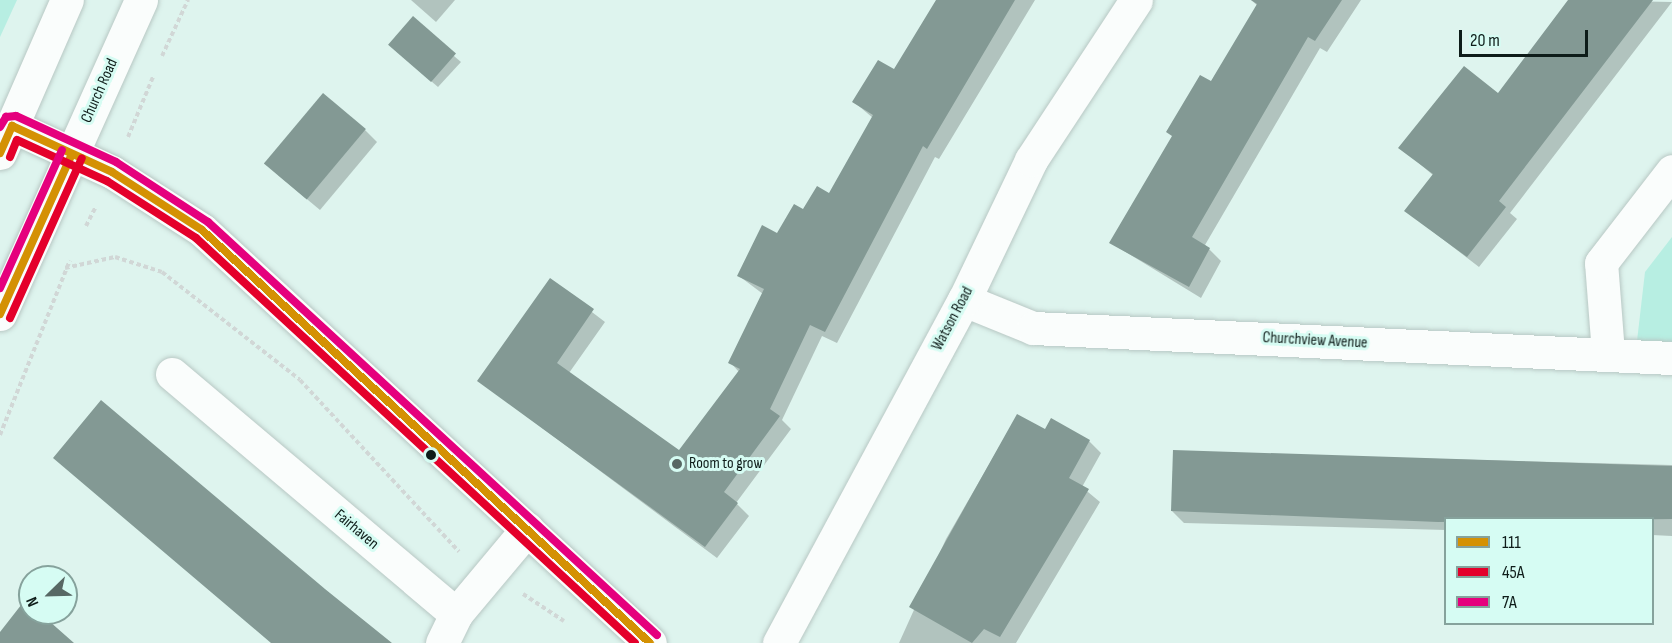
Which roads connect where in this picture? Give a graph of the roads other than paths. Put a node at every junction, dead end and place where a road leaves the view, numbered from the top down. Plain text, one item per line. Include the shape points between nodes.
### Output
1 (67, 0) edge
2 (141, 0) edge
3 (1136, 0) edge
4 (6, 140) edge
5 (72, 154) junction
6 (1672, 171) edge
7 (964, 300) junction
8 (0, 314) edge
9 (1608, 353) junction
10 (1672, 358) edge
11 (172, 374) dead end
12 (527, 529) junction
13 (449, 629) edge
14 (650, 643) edge
15 (779, 643) edge

1 - 4 street
2 - 5 street, Church Road
3 - 7 street, Watson Road via 1031,160
4 - 5 street
5 - 8 street, Church Road
5 - 12 street via 112,172 202,230
6 - 9 street via 1601,263
7 - 9 street, Churchview Avenue via 1034,328
7 - 15 street, Watson Road
9 - 10 street, Churchview Avenue
11 - 13 street, Fairhaven
12 - 13 street, Fairhaven
12 - 14 street

